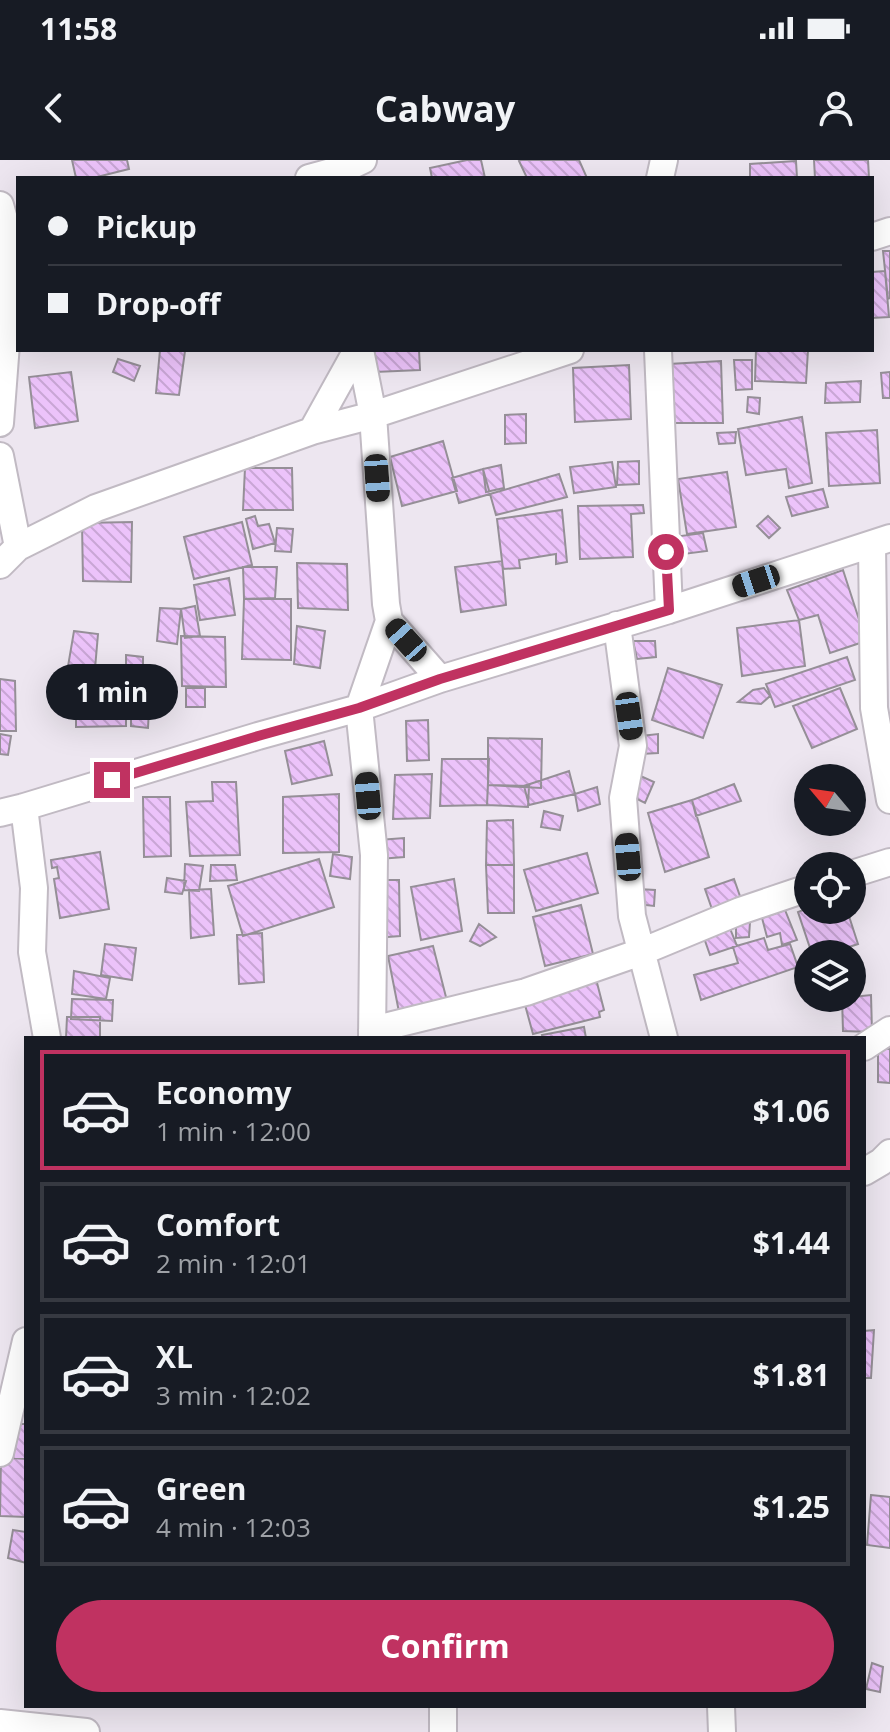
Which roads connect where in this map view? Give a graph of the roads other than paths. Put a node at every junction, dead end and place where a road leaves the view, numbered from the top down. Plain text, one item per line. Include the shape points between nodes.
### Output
1 (351, 166) edge
2 (316, 176) edge
3 (0, 205) edge
4 (10, 251) edge
5 (357, 352) edge
6 (358, 352) edge
7 (564, 352) edge
8 (658, 352) edge
9 (373, 415) junction
10 (0, 423) edge
11 (312, 431) junction
12 (0, 456) edge
13 (881, 541) edge
14 (9, 556) edge
15 (669, 610) junction
16 (389, 621) junction
17 (617, 625) junction
18 (440, 679) junction
19 (359, 708) junction
20 (890, 800) edge
21 (12, 810) edge
22 (890, 862) edge
23 (866, 870) edge
24 (794, 893) edge
25 (641, 952) junction
26 (890, 1030) edge
27 (372, 1034) edge
28 (47, 1036) edge
29 (663, 1036) edge
30 (866, 1046) edge
31 (890, 1153) edge
32 (866, 1171) edge
33 (24, 1350) edge
34 (0, 1453) edge
35 (443, 1708) edge
36 (721, 1708) edge
37 (0, 1723) edge
38 (86, 1732) edge
39 (443, 1732) edge
40 (722, 1732) edge

1 - 2 street
3 - 4 street
4 - 10 street
5 - 11 street
6 - 9 street
7 - 9 street
8 - 15 street
9 - 11 street
9 - 16 street
11 - 14 street via 96,508
12 - 14 street
13 - 15 street
13 - 20 street via 874,708
15 - 17 street
16 - 18 street
16 - 19 street
17 - 18 street
17 - 25 street via 633,746 623,798 632,916
18 - 19 street
19 - 21 street
19 - 27 street via 374,855
21 - 28 street via 34,888 32,952
22 - 23 street
24 - 25 street
25 - 27 street via 526,992
25 - 29 street
26 - 30 street
31 - 32 street
33 - 34 street
35 - 39 street
36 - 40 street
37 - 38 street

